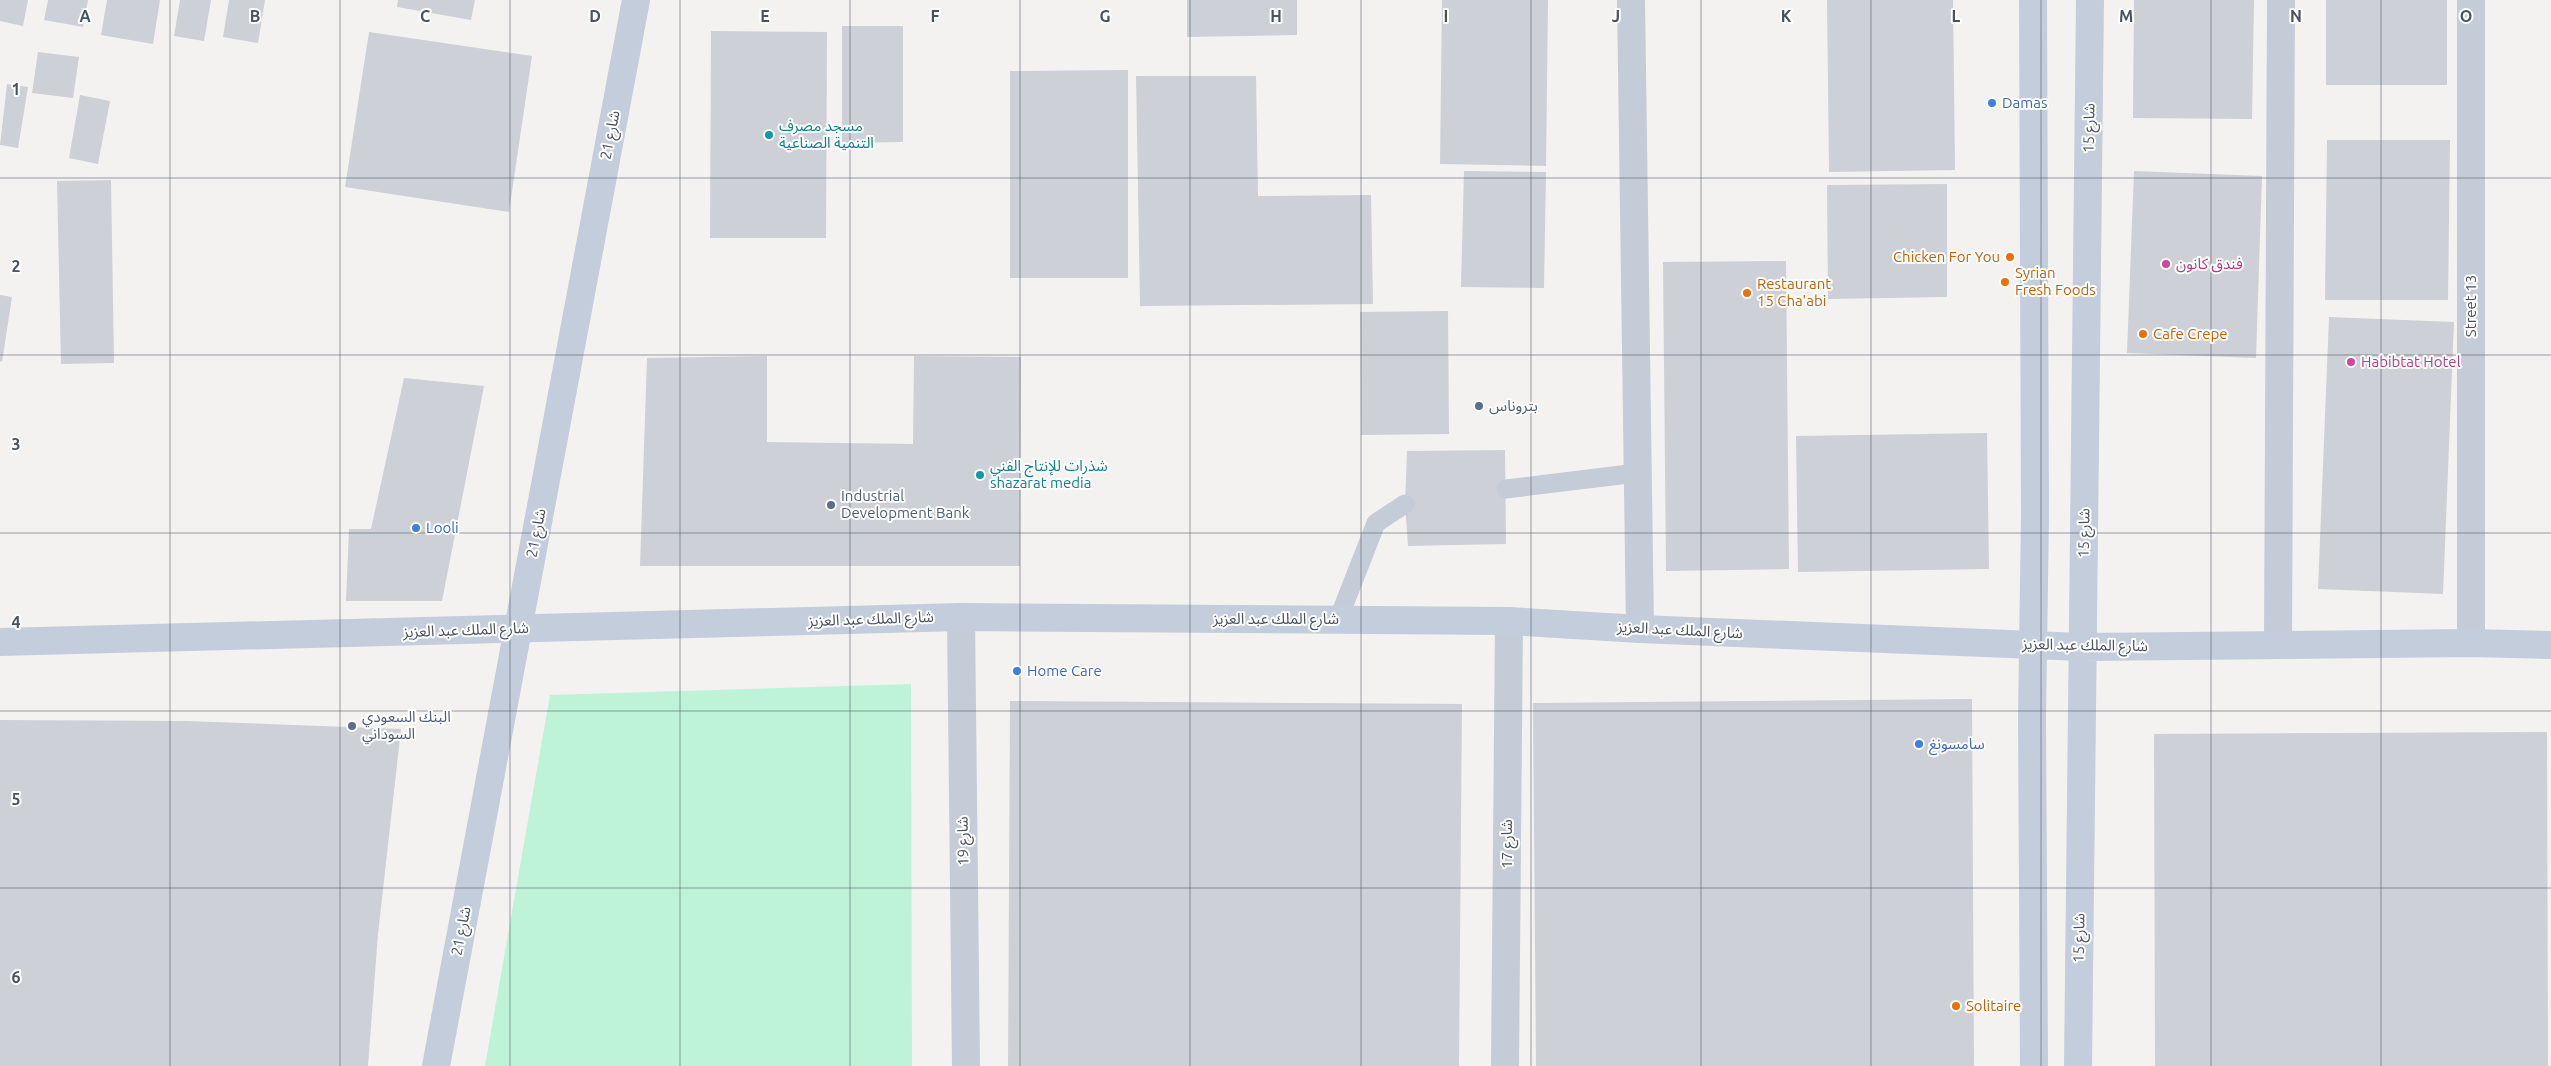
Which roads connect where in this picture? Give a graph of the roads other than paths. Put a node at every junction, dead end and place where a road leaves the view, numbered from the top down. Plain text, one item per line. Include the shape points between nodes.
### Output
1 (636, 0) edge
2 (1631, 0) edge
3 (2033, 0) edge
4 (2090, 0) edge
5 (2280, 0) edge
6 (2471, 0) edge
7 (1637, 473) junction
8 (1506, 489) dead end
9 (1405, 504) dead end
10 (961, 617) junction
11 (1338, 620) junction
12 (1508, 621) junction
13 (518, 629) junction
14 (1640, 629) junction
15 (0, 642) edge
16 (2471, 643) junction
17 (2278, 644) junction
18 (2032, 645) junction
19 (2551, 645) edge
20 (2082, 646) junction
21 (436, 1066) edge
22 (966, 1066) edge
23 (1505, 1066) edge
24 (2034, 1066) edge
25 (2078, 1066) edge

1 - 13 street, شارع 21
2 - 7 street
3 - 18 street via 2036,515
4 - 20 street, شارع 15
5 - 17 street
6 - 16 street, Street 13
7 - 8 lane
7 - 14 street
9 - 11 lane via 1376,523
10 - 11 street, شارع الملك عبد العزيز
10 - 13 street, شارع الملك عبد العزيز
10 - 22 street, شارع 19
11 - 12 street, شارع الملك عبد العزيز
12 - 14 street, شارع الملك عبد العزيز
12 - 23 street, شارع 17
13 - 15 street, شارع الملك عبد العزيز
13 - 21 street, شارع 21
14 - 18 street, شارع الملك عبد العزيز
16 - 17 street, شارع الملك عبد العزيز
16 - 19 street, شارع الملك عبد العزيز
17 - 20 street, شارع الملك عبد العزيز
18 - 20 street, شارع الملك عبد العزيز
18 - 24 street
20 - 25 street, شارع 15

